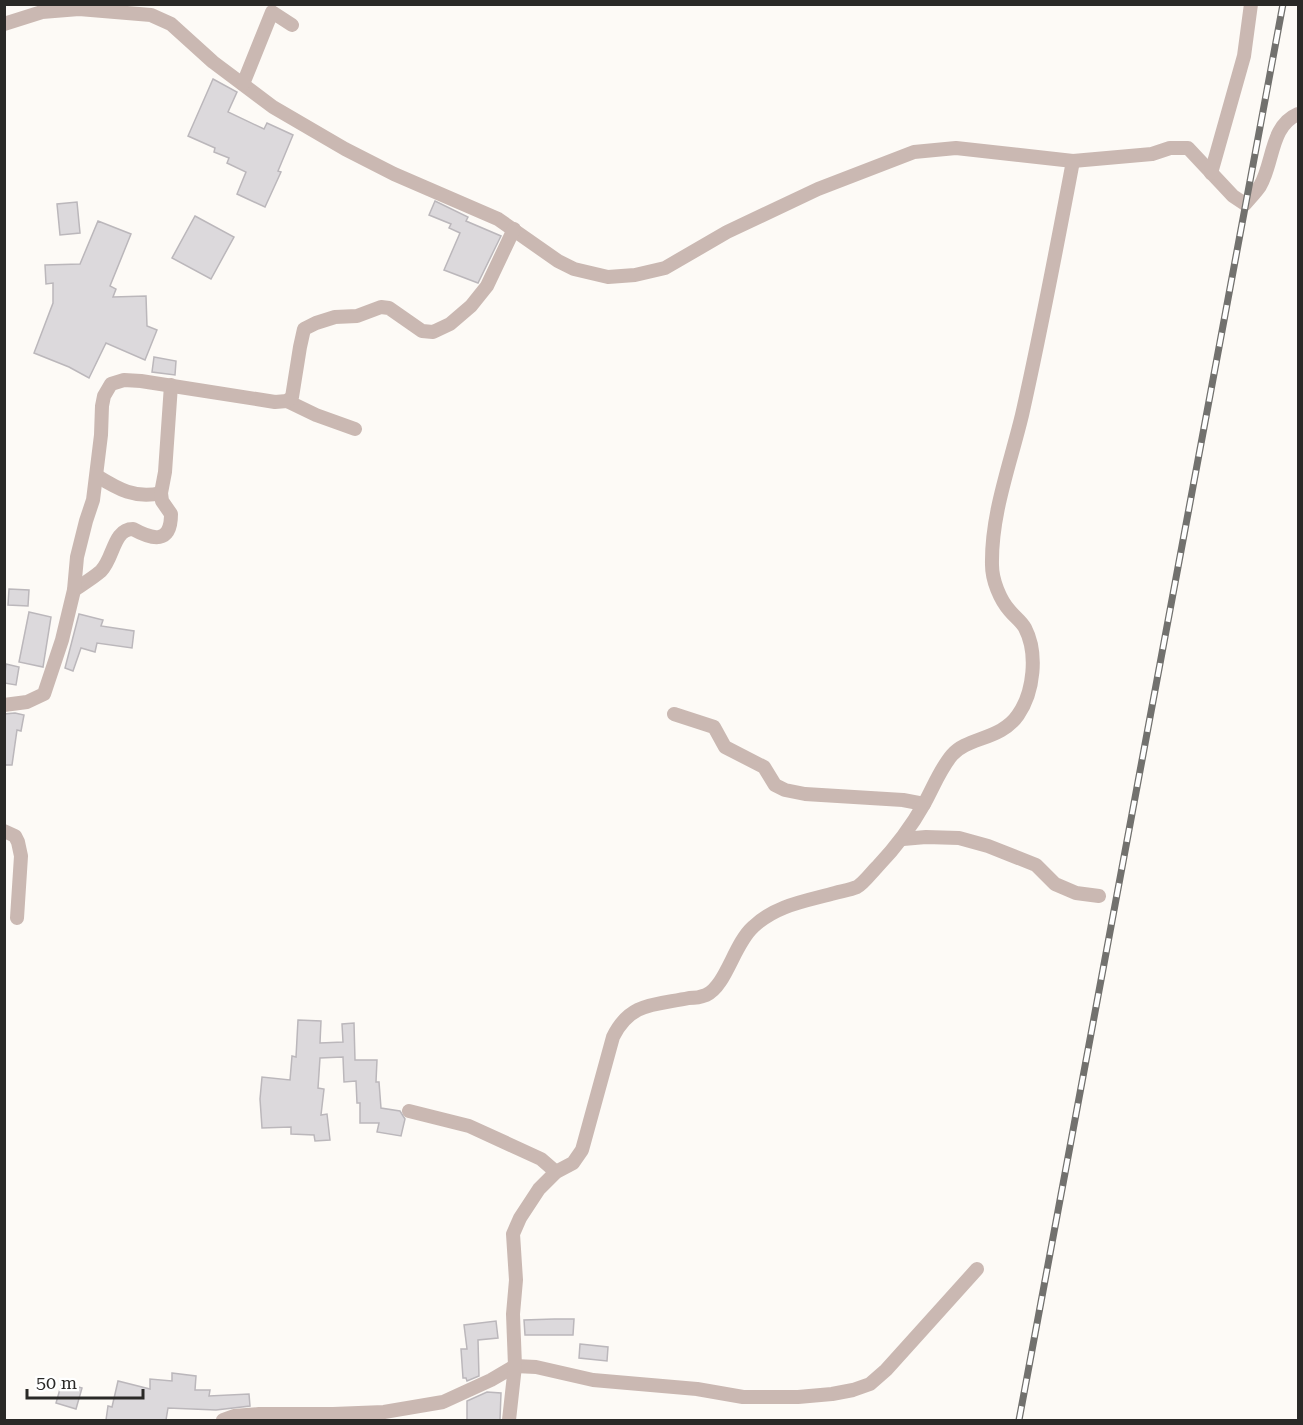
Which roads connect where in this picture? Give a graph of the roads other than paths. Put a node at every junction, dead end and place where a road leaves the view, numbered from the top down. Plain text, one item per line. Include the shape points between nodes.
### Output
1 (1251, 4) edge
2 (267, 8) edge
3 (4, 24) edge
4 (292, 25) dead end
5 (243, 84) junction
6 (1299, 114) edge
7 (1073, 161) junction
8 (1211, 173) junction
9 (514, 229) junction
10 (171, 385) junction
11 (287, 401) junction
12 (355, 429) dead end
13 (97, 476) junction
14 (161, 493) junction
15 (74, 590) junction
16 (4, 705) edge
17 (674, 714) dead end
18 (924, 804) junction
19 (4, 831) edge
20 (903, 839) junction
21 (1099, 896) dead end
22 (17, 918) dead end
23 (409, 1111) dead end
24 (556, 1172) junction
25 (977, 1269) dead end
26 (515, 1366) junction
27 (384, 1416) edge
28 (223, 1420) edge
29 (509, 1420) edge

1 - 8 street via 1244,56
2 - 4 street
2 - 5 street
3 - 5 street via 42,12 80,9 151,15 171,24
5 - 9 street via 273,107 345,150
6 - 8 street via 1287,120 1260,186 1245,204
7 - 8 street via 1188,148
7 - 9 street via 956,148 914,152 818,189 727,232 665,268 635,275 608,277 574,268
7 - 18 street via 1040,338 995,522 992,567 999,594 1025,627 1034,655 1026,699 1008,726 953,753
9 - 11 street via 487,286 450,324 433,332 422,331 389,308 381,307 357,316 334,317 304,330 294,391
10 - 11 street
10 - 13 street via 132,380 111,384 102,406
10 - 14 street
11 - 12 street
13 - 14 street via 133,495
13 - 15 street via 77,556
14 - 15 street via 171,514 166,534 156,538 133,529 122,532 102,570
15 - 16 street via 44,694 27,702
17 - 18 street via 714,727 725,747 764,767 775,785 785,790
18 - 20 street
19 - 22 street via 15,836 20,849
20 - 21 street via 959,838 988,846 1036,865 1055,884 1076,893
20 - 24 street via 859,886 790,904 769,914 739,943 720,984 706,995 646,1005 620,1023 582,1150 573,1163
23 - 24 street via 469,1126 541,1159
24 - 26 street via 539,1189 513,1234
25 - 26 street via 886,1370 870,1384 853,1390 798,1397 743,1396 593,1380
26 - 27 street via 443,1402
26 - 29 street
27 - 28 street via 259,1414

